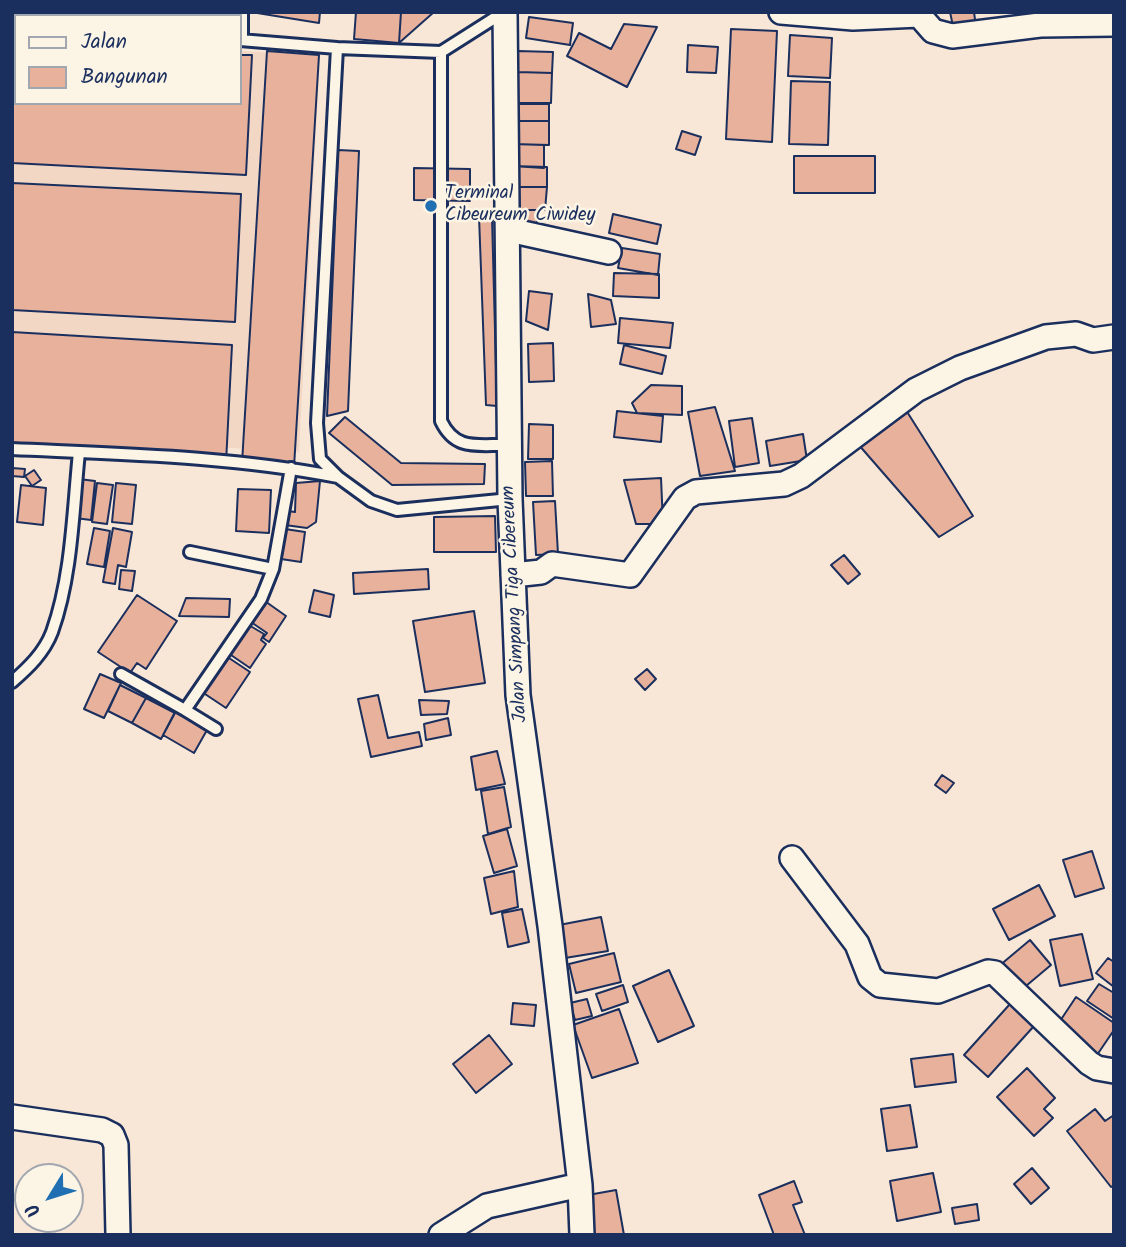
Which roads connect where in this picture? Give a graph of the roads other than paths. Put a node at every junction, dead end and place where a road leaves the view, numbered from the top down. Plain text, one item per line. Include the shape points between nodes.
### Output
1 (505, 12) edge
2 (781, 12) edge
3 (1114, 24) edge
4 (242, 40) edge
5 (337, 48) junction
6 (441, 52) junction
7 (509, 230) junction
8 (608, 252) dead end
9 (1114, 337) edge
10 (509, 446) junction
11 (12, 449) edge
12 (79, 452) junction
13 (291, 468) junction
14 (338, 477) junction
15 (510, 499) junction
16 (190, 552) dead end
17 (273, 569) junction
18 (513, 575) junction
19 (121, 674) dead end
20 (12, 682) edge
21 (185, 710) junction
22 (216, 729) dead end
23 (792, 858) dead end
24 (1114, 1071) edge
25 (12, 1117) edge
26 (580, 1185) junction
27 (118, 1235) edge
28 (441, 1235) edge
29 (582, 1235) edge

1 - 6 lane
1 - 7 street, Jalan Simpang Tiga Cibereum
2 - 3 street via 853,18 919,15 933,30 952,36 1041,25
4 - 5 lane
5 - 6 lane
5 - 14 lane via 317,423 320,459
6 - 10 lane via 441,421 449,436 462,444
7 - 8 street
7 - 10 street, Jalan Simpang Tiga Cibereum
9 - 18 street via 1046,337 987,357 916,390 784,484 696,492 685,498 630,575 552,564 541,572
10 - 15 street, Jalan Simpang Tiga Cibereum
11 - 12 lane
12 - 13 lane
12 - 20 lane via 69,551 51,633 36,659
13 - 14 lane
13 - 17 lane
14 - 15 lane via 371,501 397,510
15 - 18 street, Jalan Simpang Tiga Cibereum
16 - 17 lane
17 - 21 lane via 261,599
18 - 26 street, Jalan Simpang Tiga Cibereum via 518,695
19 - 21 lane
21 - 22 lane
23 - 24 street via 857,944 870,977 880,985 937,991 995,973 1089,1063
25 - 27 street via 112,1135 117,1145
26 - 28 street via 487,1206
26 - 29 street, Jalan Simpang Tiga Cibereum

